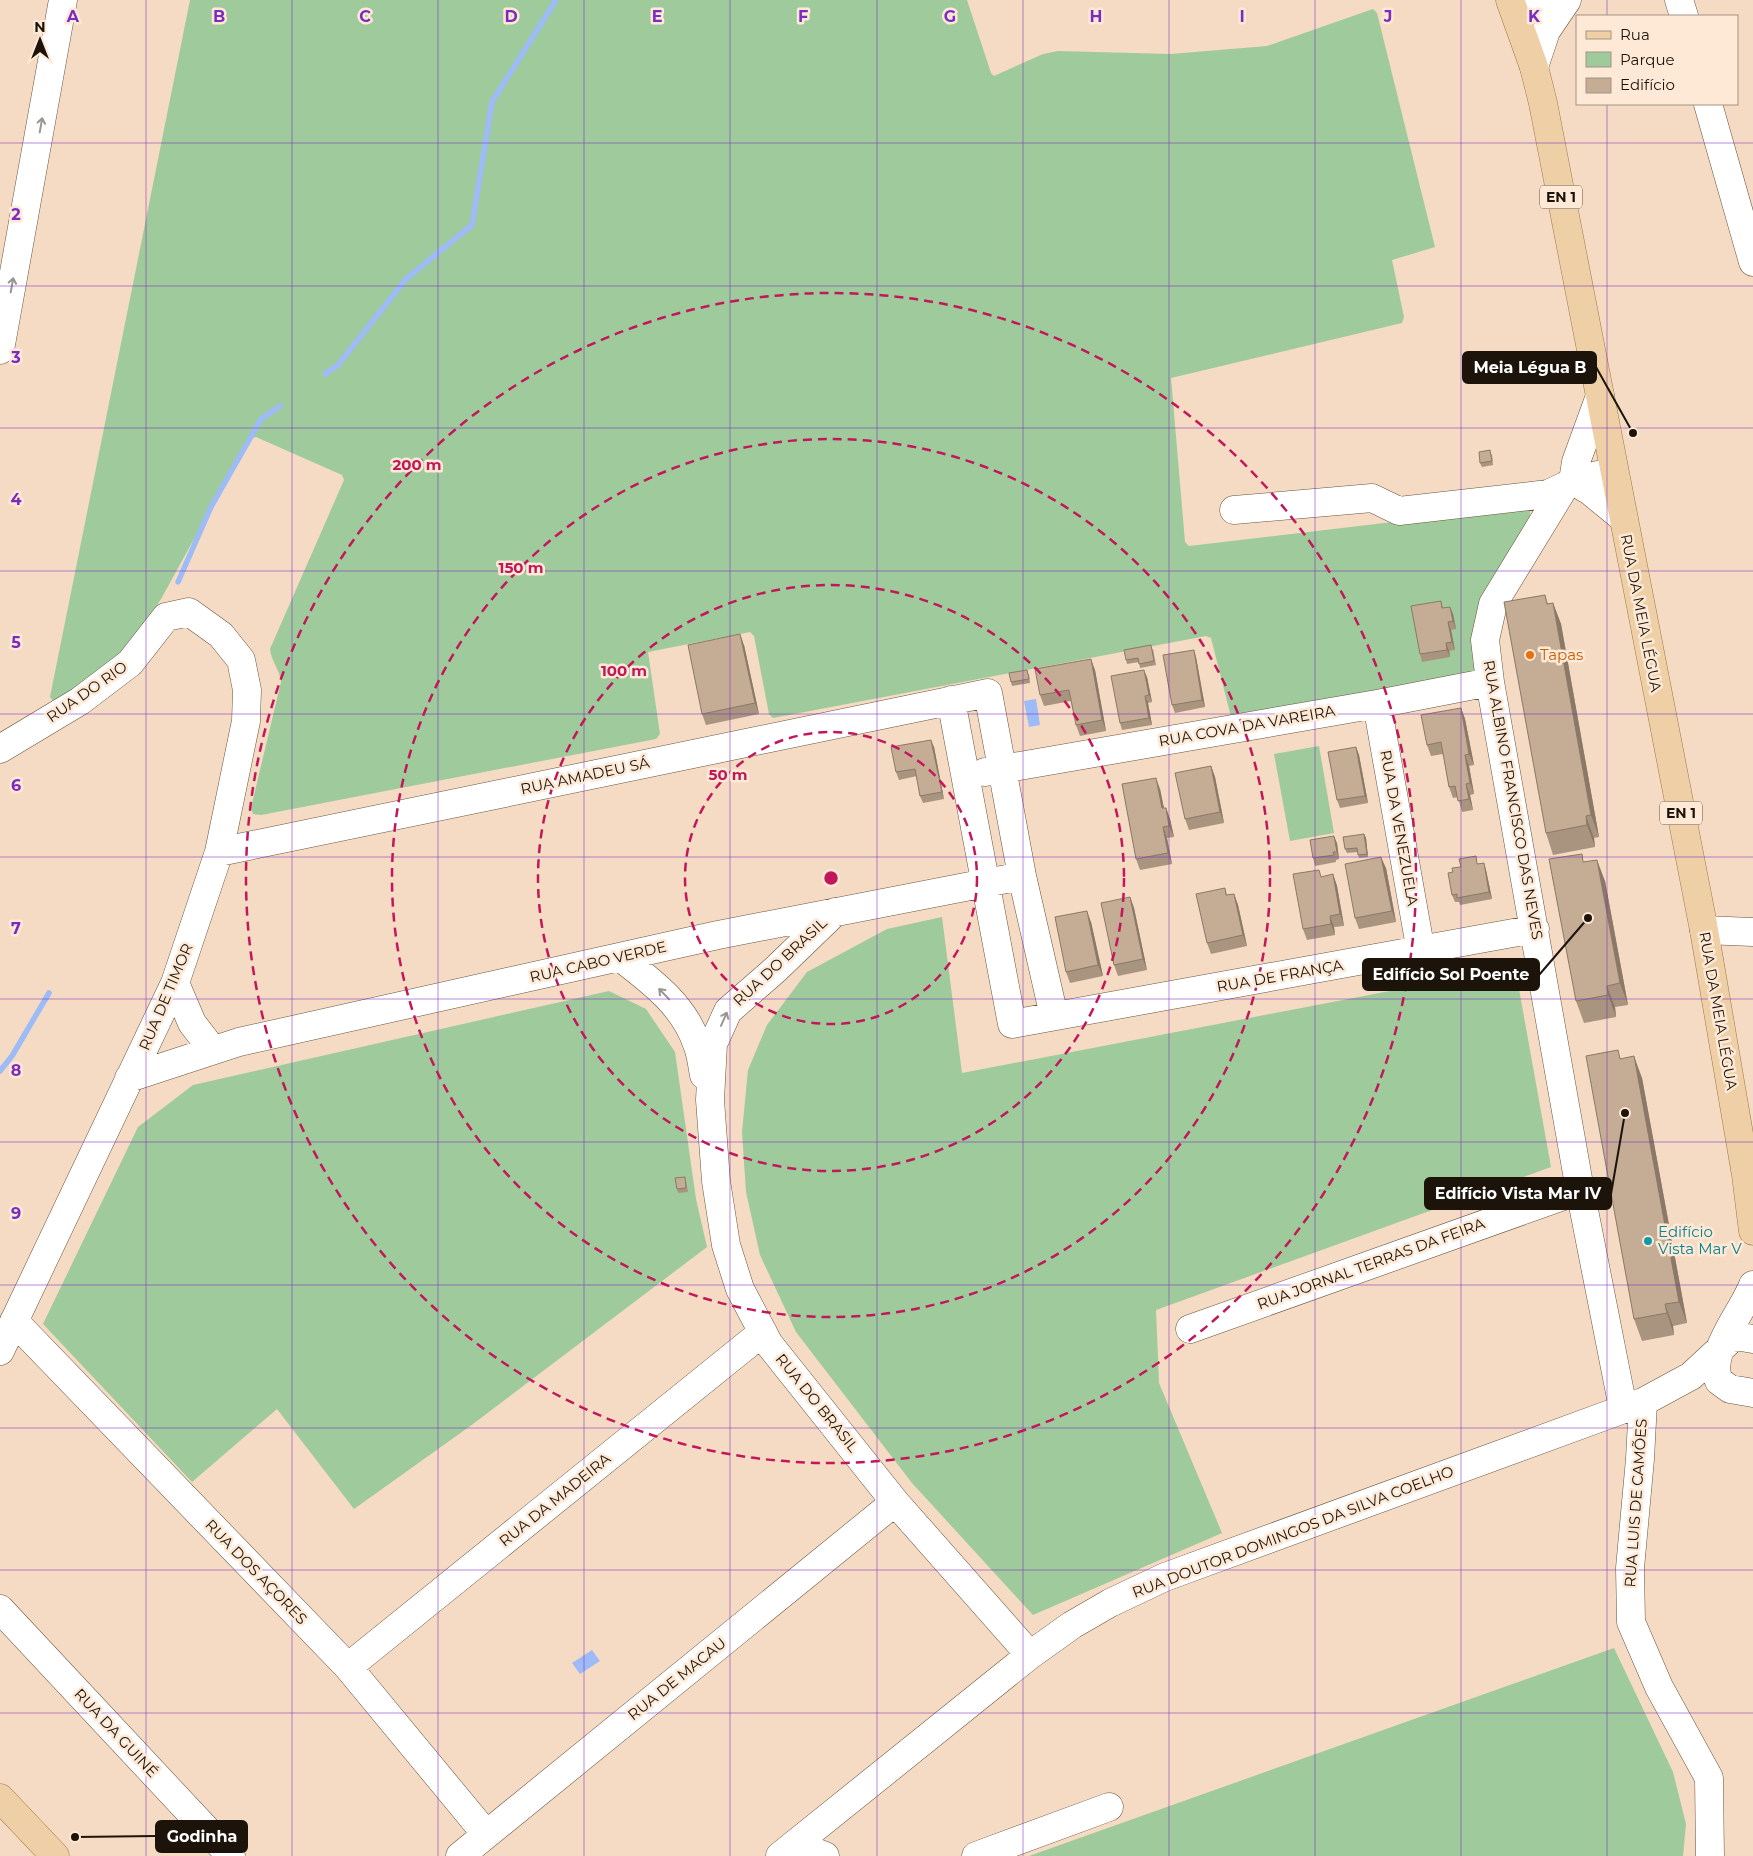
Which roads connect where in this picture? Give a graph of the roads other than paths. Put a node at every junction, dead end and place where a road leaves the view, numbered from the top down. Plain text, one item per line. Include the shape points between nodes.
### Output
1 (63, 0) edge
2 (1510, 0) edge
3 (1519, 0) edge
4 (1548, 0) edge
5 (1567, 0) edge
6 (1679, 0) edge
7 (1684, 15) edge
8 (1534, 67) junction
9 (1708, 105) edge
10 (1753, 262) edge
11 (0, 350) edge
12 (1600, 396) junction
13 (1613, 462) junction
14 (1572, 476) junction
15 (1234, 510) dead end
16 (1623, 518) junction
17 (189, 612) joint
18 (1490, 682) junction
19 (951, 700) junction
20 (1377, 704) junction
21 (0, 749) edge
22 (1003, 768) junction
23 (965, 776) junction
24 (220, 852) junction
25 (1022, 876) junction
26 (985, 882) junction
27 (835, 912) junction
28 (1535, 930) junction
29 (1704, 930) junction
30 (1753, 932) edge
31 (1421, 952) junction
32 (620, 957) junction
33 (175, 983) junction
34 (1054, 1016) junction
35 (212, 1049) junction
36 (130, 1078) junction
37 (710, 1100) junction
38 (1580, 1190) junction
39 (1753, 1231) edge
40 (1753, 1285) edge
41 (14, 1320) junction
42 (1190, 1329) dead end
43 (763, 1332) junction
44 (1753, 1339) edge
45 (1719, 1349) junction
46 (0, 1351) edge
47 (1753, 1393) edge
48 (1633, 1405) junction
49 (895, 1502) junction
50 (0, 1609) edge
51 (1030, 1655) junction
52 (348, 1667) junction
53 (0, 1798) edge
54 (1109, 1807) dead end
55 (486, 1834) junction
56 (788, 1850) edge
57 (55, 1856) edge
58 (231, 1856) edge
59 (460, 1856) edge
60 (824, 1856) edge
61 (976, 1856) edge
62 (1710, 1856) edge

11 -> 1 street
2 - 8 main road, RUA DA MEIA LÉGUA / EN 1
3 - 4 street
5 - 8 street via 1546,31
6 - 7 street
8 - 12 main road, RUA DA MEIA LÉGUA / EN 1
9 - 10 street
12 - 13 main road, RUA DA MEIA LÉGUA / EN 1
12 - 14 street, RUA ALBINO FRANCISCO DAS NEVES
13 - 14 street
13 - 16 main road, RUA DA MEIA LÉGUA / EN 1
14 - 15 street via 1548,494 1399,511 1372,498
14 - 16 street
14 - 18 street, RUA ALBINO FRANCISCO DAS NEVES via 1493,604 1485,640
16 - 29 main road, RUA DA MEIA LÉGUA / EN 1
17 - 21 street, RUA DO RIO via 166,617 130,663 80,701
17 - 24 street, RUA DE TIMOR via 221,635 241,660 247,690 246,721
18 - 20 street, RUA COVA DA VAREIRA
18 - 28 street, RUA ALBINO FRANCISCO DAS NEVES
19 - 22 street, RUA AMADEU SÁ via 988,693
19 - 23 street
19 - 24 street, RUA AMADEU SÁ
20 - 22 street, RUA COVA DA VAREIRA
20 - 31 street, RUA DA VENEZUELA
22 - 23 street, RUA COVA DA VAREIRA
22 - 25 street
23 - 26 street
24 - 33 street, RUA DE TIMOR
25 - 26 street, RUA CABO VERDE
25 - 34 street
26 - 27 street, RUA CABO VERDE
26 - 34 street, RUA DE FRANÇA via 1012,1024
27 - 32 street, RUA CABO VERDE
37 -> 27 street, RUA DO BRASIL via 713,1044 728,1011 776,970
28 - 31 street, RUA DE FRANÇA
28 - 38 street, RUA ALBINO FRANCISCO DAS NEVES
29 - 30 street
29 - 39 main road, RUA DA MEIA LÉGUA / EN 1 via 1745,1166
31 - 34 street, RUA DE FRANÇA
32 - 35 street, RUA CABO VERDE
37 -> 32 street, RUA DO BRASIL via 697,1043 680,1009 655,984
33 - 35 street via 192,1023
33 - 36 street, RUA DE TIMOR
35 - 36 street, RUA CABO VERDE
36 - 41 street, RUA DE TIMOR
37 - 43 street, RUA DO BRASIL via 716,1181 726,1245 740,1289
38 - 42 street, RUA JORNAL TERRAS DA FEIRA
38 - 48 street, RUA ALBINO FRANCISCO DAS NEVES
40 - 45 street, RUA DOUTOR DOMINGOS DA SILVA COELHO via 1747,1302
41 - 46 street, RUA DE TIMOR
41 - 52 street, RUA DOS AÇORES
43 - 49 street, RUA DO BRASIL via 769,1344
43 - 52 street, RUA DA MADEIRA
44 - 45 street, RUA DOUTOR DOMINGOS DA SILVA COELHO via 1732,1338
45 - 47 street, RUA DOUTOR DOMINGOS DA SILVA COELHO via 1716,1366 1719,1381 1730,1389
45 - 48 street, RUA DOUTOR DOMINGOS DA SILVA COELHO via 1692,1376
47 - 48 street, RUA DOUTOR DOMINGOS DA SILVA COELHO via 1715,1391
48 - 51 street, RUA DOUTOR DOMINGOS DA SILVA COELHO via 1165,1577 1110,1603
48 - 62 street, RUA LUIS DE CAMÕES via 1640,1459 1630,1568 1631,1622 1659,1687 1709,1778
49 - 51 street, RUA DO BRASIL
49 - 55 street, RUA DE MACAU
50 - 58 street, RUA DA GUINÉ
51 - 56 street, RUA DOUTOR DOMINGOS DA SILVA COELHO
52 - 55 street, RUA DOS AÇORES
53 - 57 main road
54 - 61 street
55 - 59 street, RUA DE MACAU
56 - 60 street

